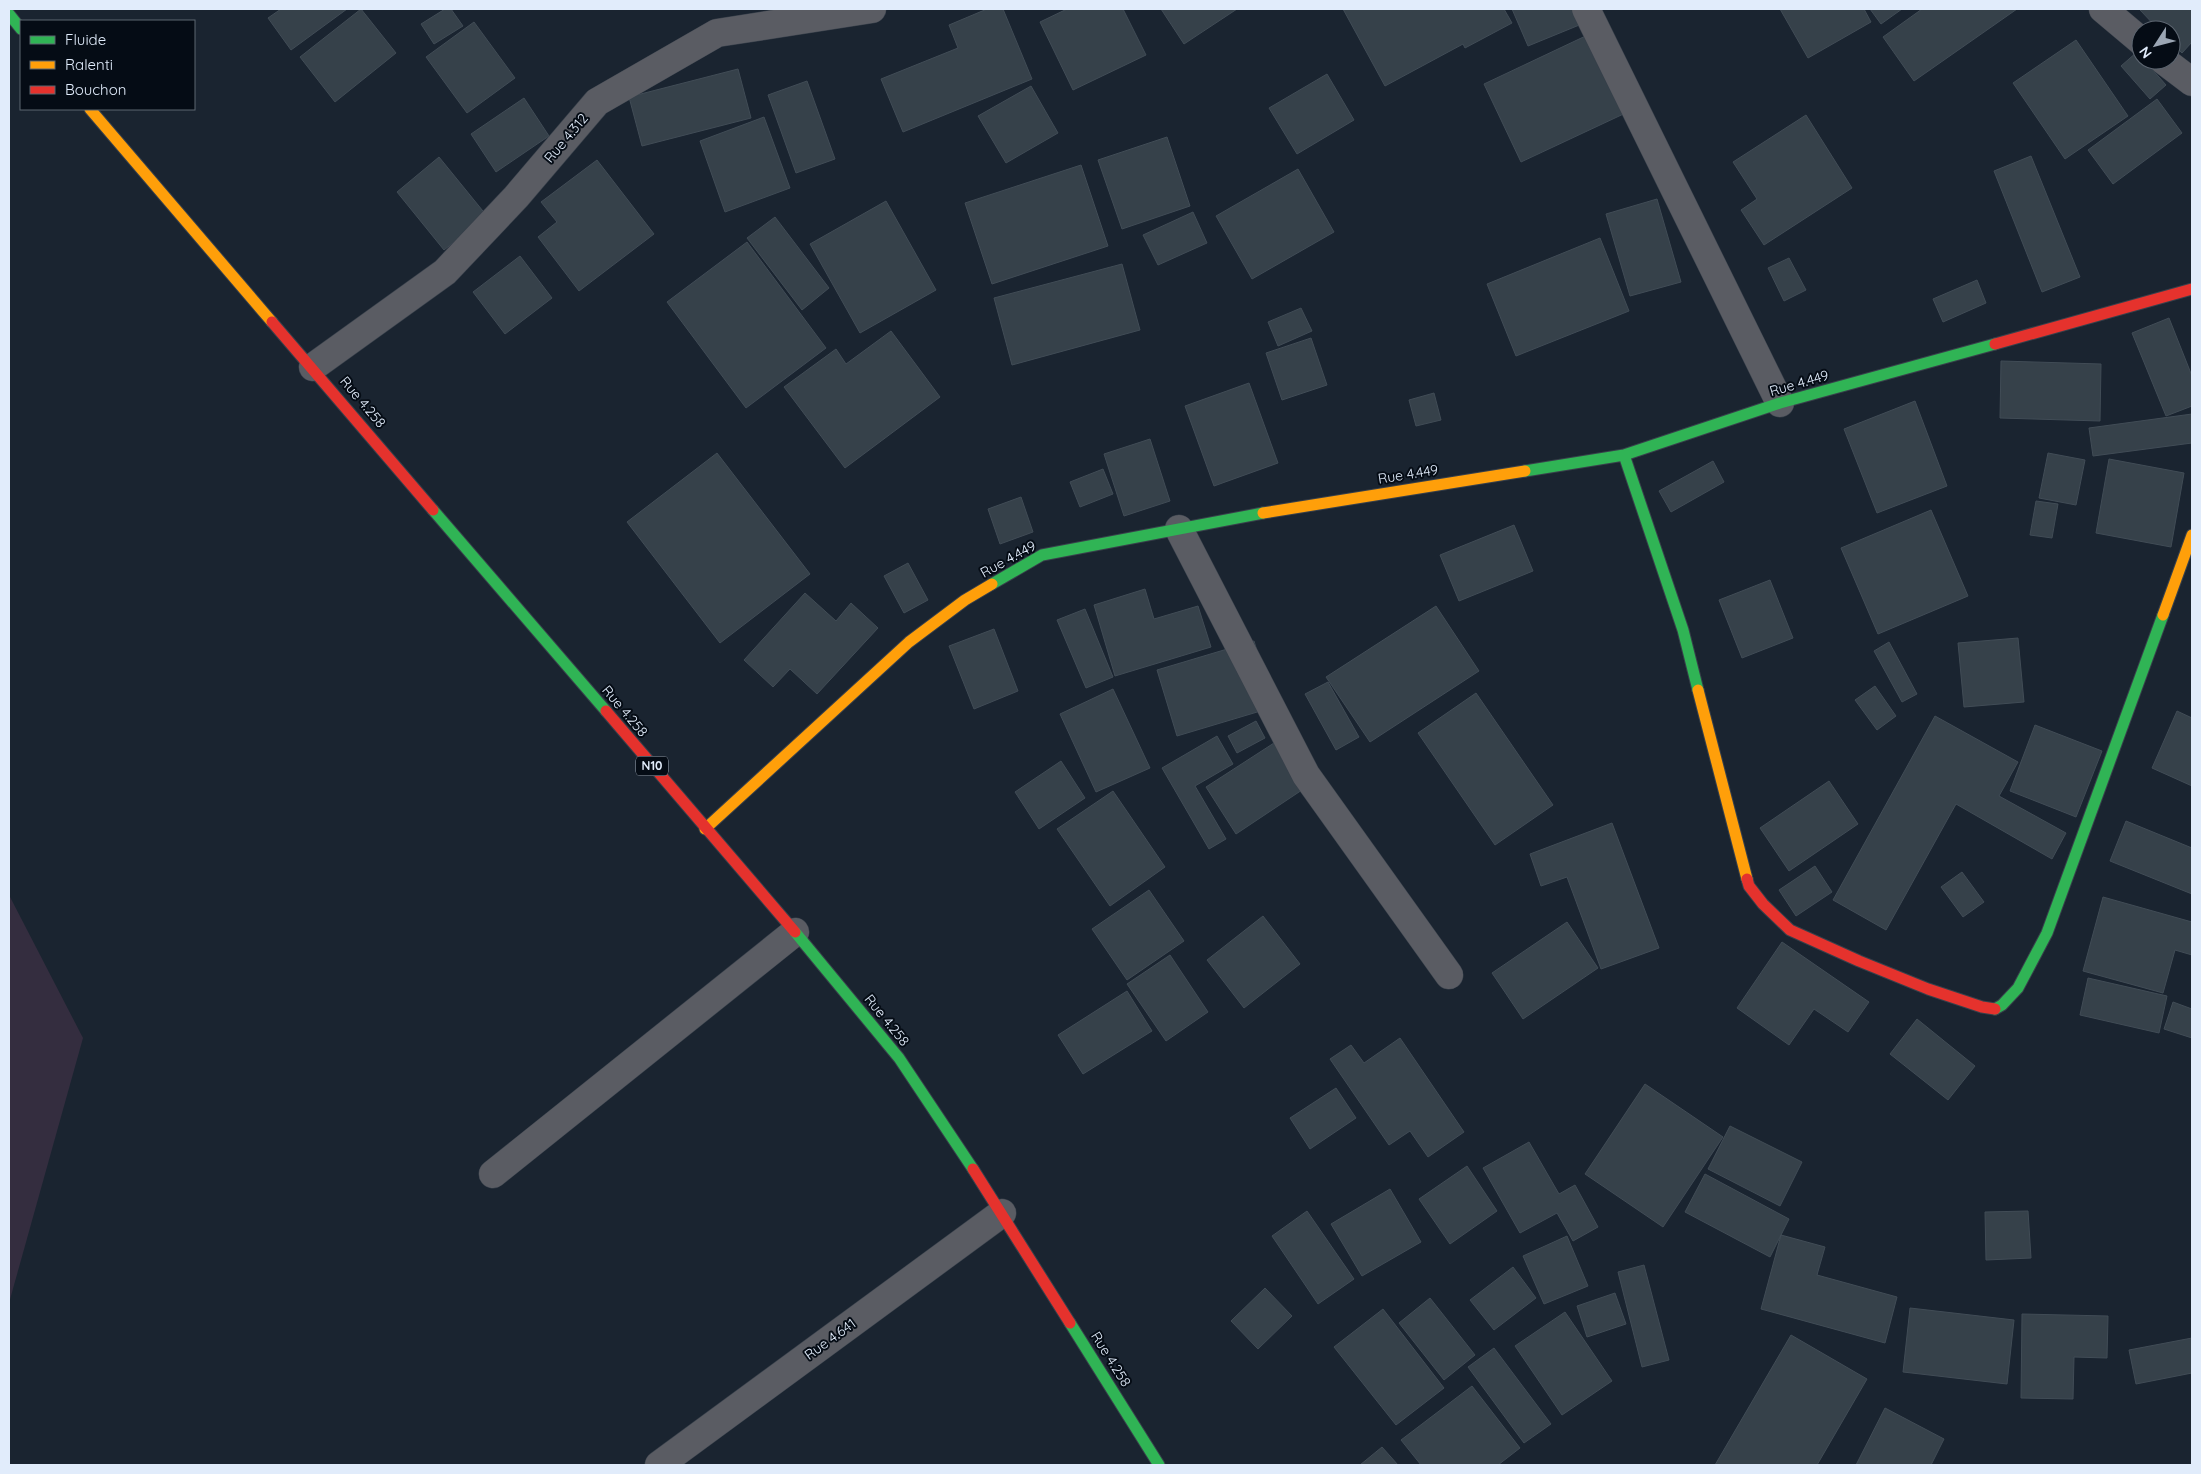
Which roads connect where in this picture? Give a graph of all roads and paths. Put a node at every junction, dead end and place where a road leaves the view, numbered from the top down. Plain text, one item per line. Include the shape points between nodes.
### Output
1 (872, 9) edge
2 (1586, 9) edge
3 (2103, 9) edge
4 (9, 14) edge
5 (20, 27) edge
6 (2131, 33) edge
7 (2176, 70) edge
8 (2192, 82) edge
9 (91, 110) edge
10 (2191, 293) edge
11 (313, 367) junction
12 (1780, 403) junction
13 (1624, 455) junction
14 (1180, 529) junction
15 (2192, 535) edge
16 (705, 829) junction
17 (795, 932) junction
18 (1449, 974) dead end
19 (493, 1174) dead end
20 (1002, 1213) junction
21 (659, 1465) edge
22 (1159, 1465) edge

1 - 11 street, Rue 4.312 via 717,33 597,102 516,197 445,272
2 - 12 street
3 - 6 street
4 - 5 main road
7 - 8 street
9 - 11 main road, Rue 4.258 / N10
10 - 12 main road, Rue 4.449
11 - 16 main road, Rue 4.258 / N10
12 - 13 main road, Rue 4.449
13 - 14 main road, Rue 4.449
13 - 15 main road via 1683,630 1749,886 1768,912 1791,931 1914,984 1985,1009 1993,1010 2005,1004 2047,933
14 - 16 main road, Rue 4.449 via 1042,555 965,600 910,642
14 - 18 street via 1306,775
16 - 17 main road, Rue 4.258 / N10
17 - 19 street
17 - 20 main road, Rue 4.258 / N10 via 899,1058
20 - 21 street, Rue 4.641
20 - 22 main road, Rue 4.258 / N10

